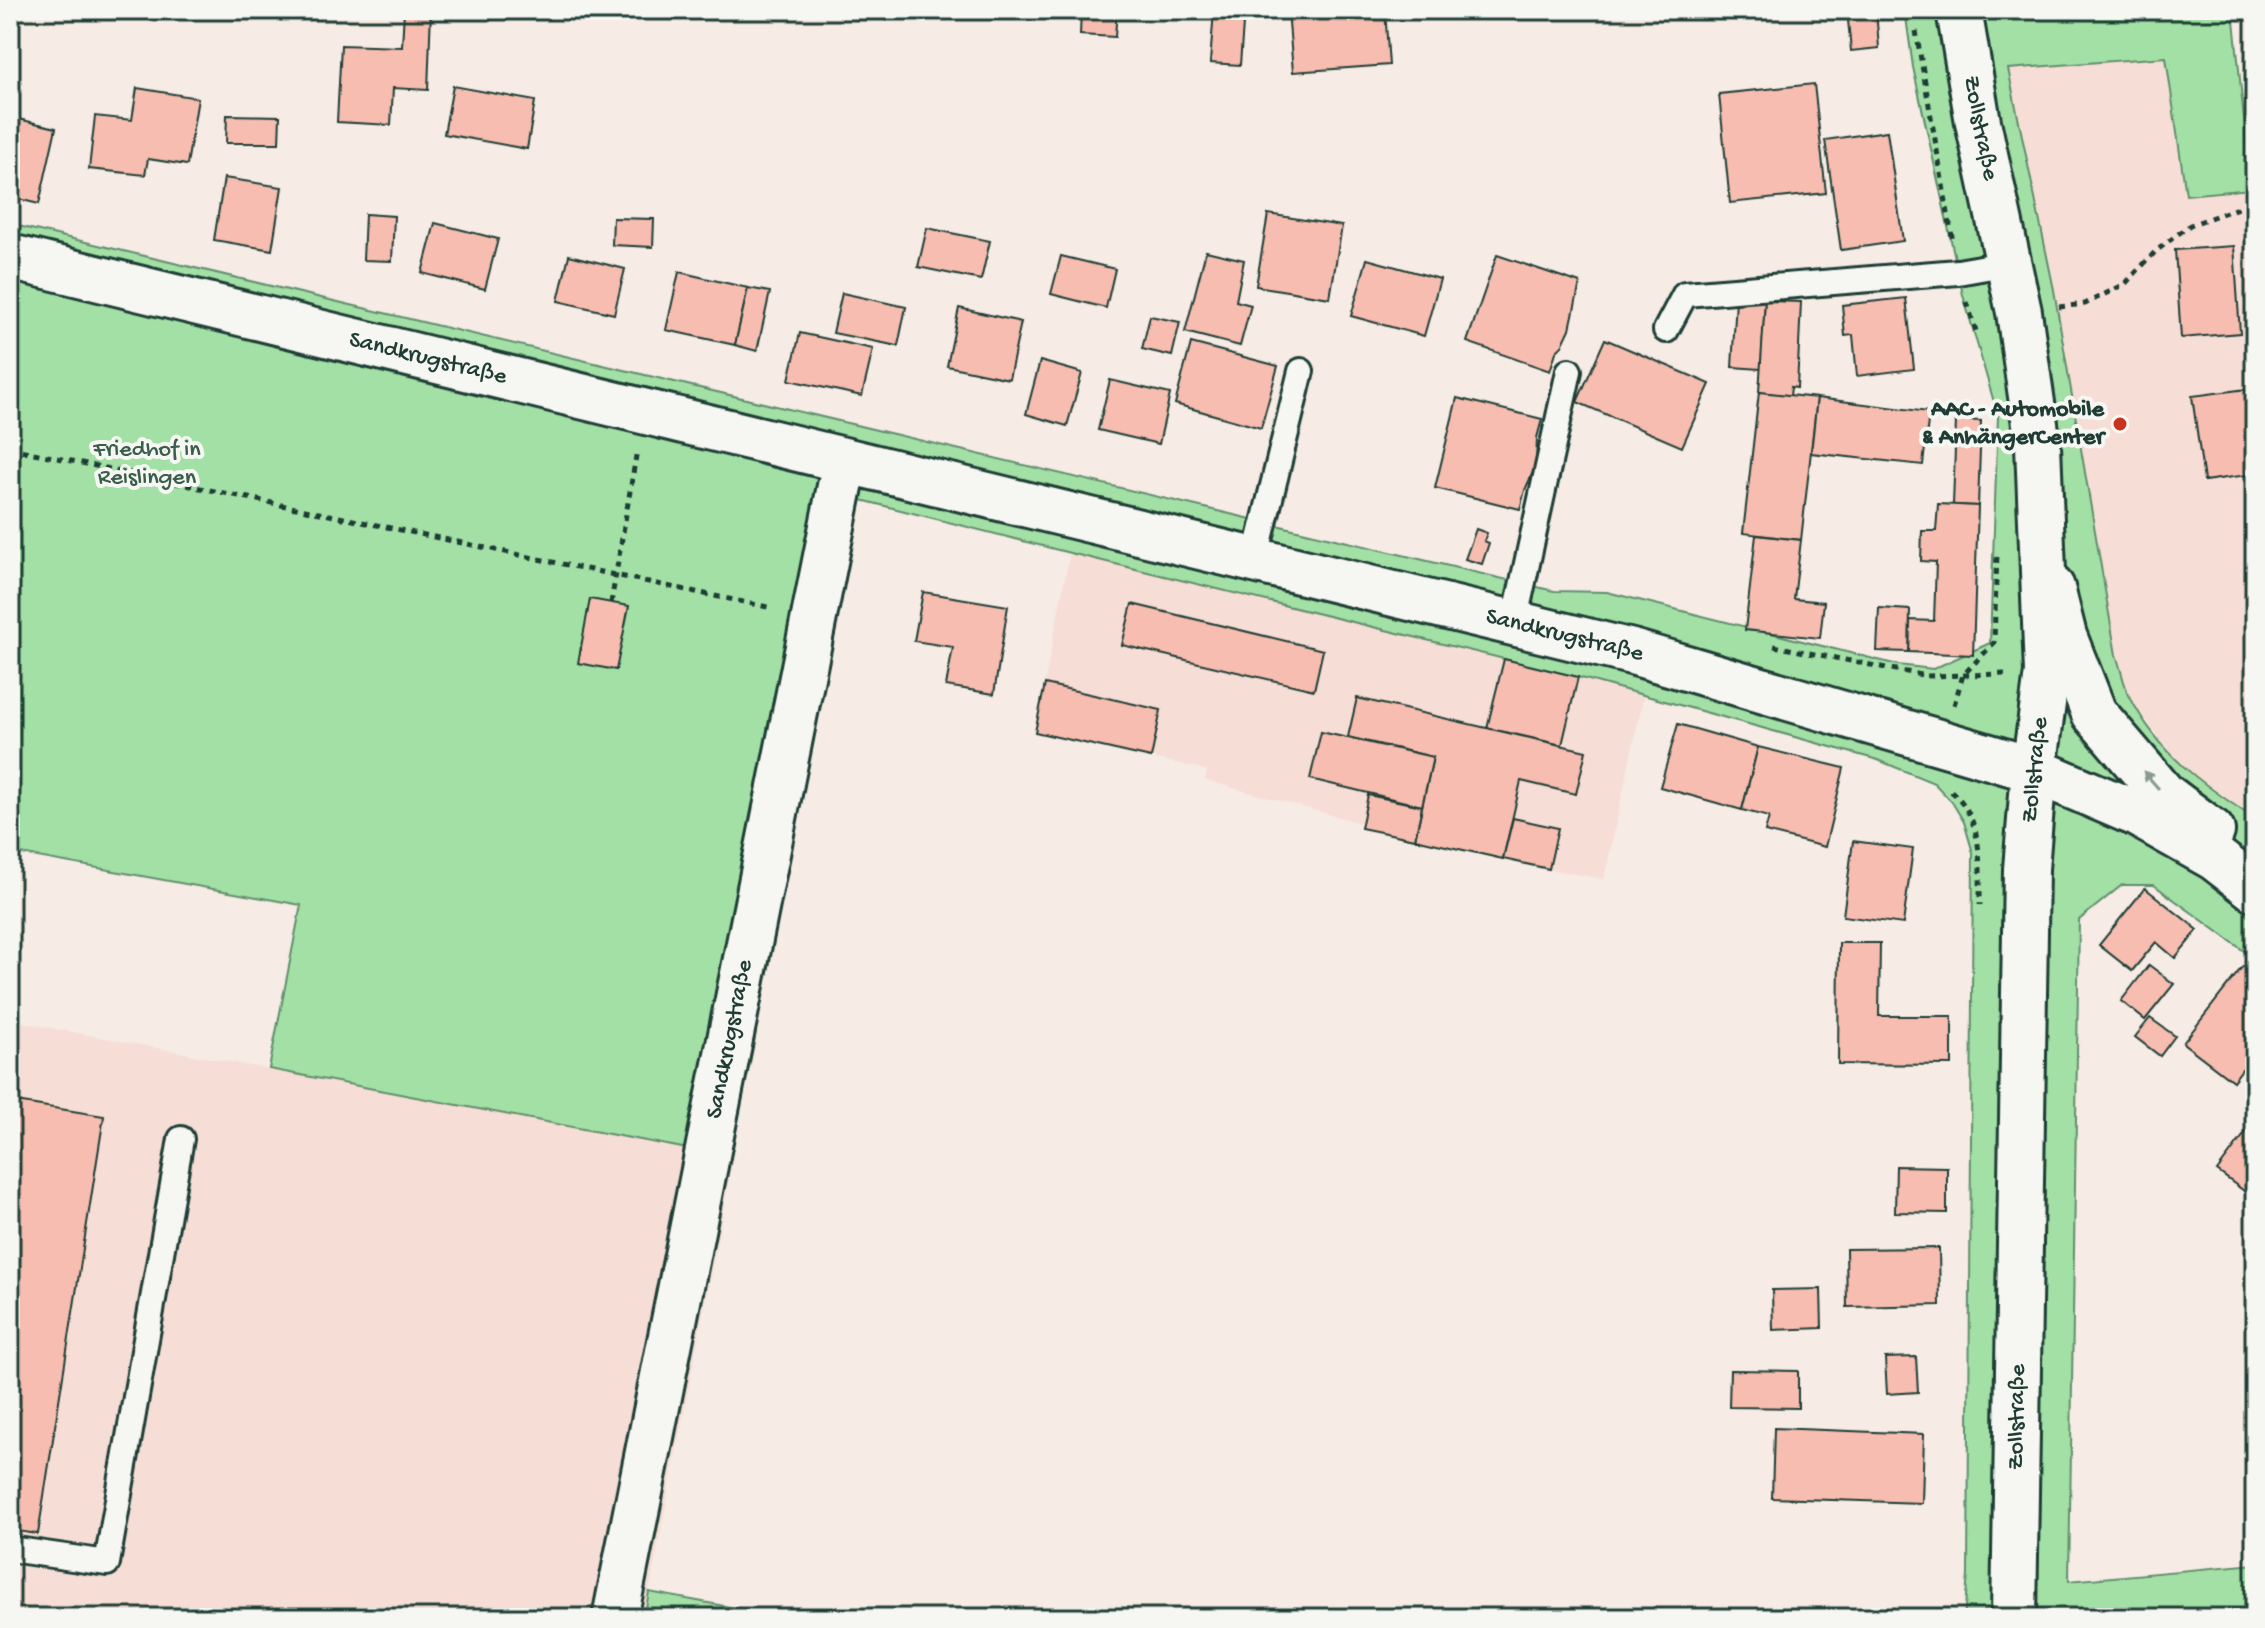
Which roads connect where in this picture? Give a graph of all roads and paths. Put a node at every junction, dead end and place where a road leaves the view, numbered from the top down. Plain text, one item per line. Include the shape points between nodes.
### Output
1 (1959, 10) edge
2 (1915, 24) dead end
3 (2255, 202) edge
4 (10, 257) edge
5 (2009, 263) junction
6 (1958, 272) junction
7 (2019, 312) junction
8 (1666, 330) dead end
9 (1979, 343) dead end
10 (1301, 371) dead end
11 (1569, 371) dead end
12 (643, 410) junction
13 (10, 448) edge
14 (845, 461) junction
15 (2041, 537) junction
16 (1997, 553) dead end
17 (1255, 560) junction
18 (616, 575) junction
19 (611, 603) dead end
20 (814, 617) junction
21 (1514, 623) junction
22 (1963, 675) dead end
23 (1943, 745) junction
24 (2034, 770) junction
25 (2255, 864) edge
26 (2255, 889) edge
27 (1980, 916) dead end
28 (181, 1139) dead end
29 (10, 1549) edge
30 (615, 1618) edge
31 (2014, 1618) edge

1 - 5 street, Zollstraße
2 - 6 path
3 - 7 path via 2190,225 2125,284 2085,304
4 - 12 street, Sandkrugstraße
5 - 6 lane
5 - 7 street, Zollstraße
6 - 8 lane via 1685,294
6 - 9 path
7 - 15 street, Zollstraße via 2038,445
10 - 17 lane
11 - 21 lane
12 - 14 street, Sandkrugstraße
12 - 18 path
13 - 18 path
14 - 17 street, Sandkrugstraße
14 - 20 street, Sandkrugstraße
15 - 24 street, Zollstraße via 2047,673
25 -> 15 street via 2164,795 2094,713 2064,636
16 - 22 path via 1994,643
17 - 21 street, Sandkrugstraße
18 - 19 path
18 - 20 path
20 - 30 street, Sandkrugstraße
21 - 23 street, Sandkrugstraße via 1632,652
23 - 24 street, Sandkrugstraße
23 - 27 path via 1933,776 1958,796 1972,820 1980,853
24 - 26 street, Sandkrugstraße via 2137,814 2215,858
24 - 31 street, Zollstraße via 2026,885
28 - 29 lane via 107,1563

